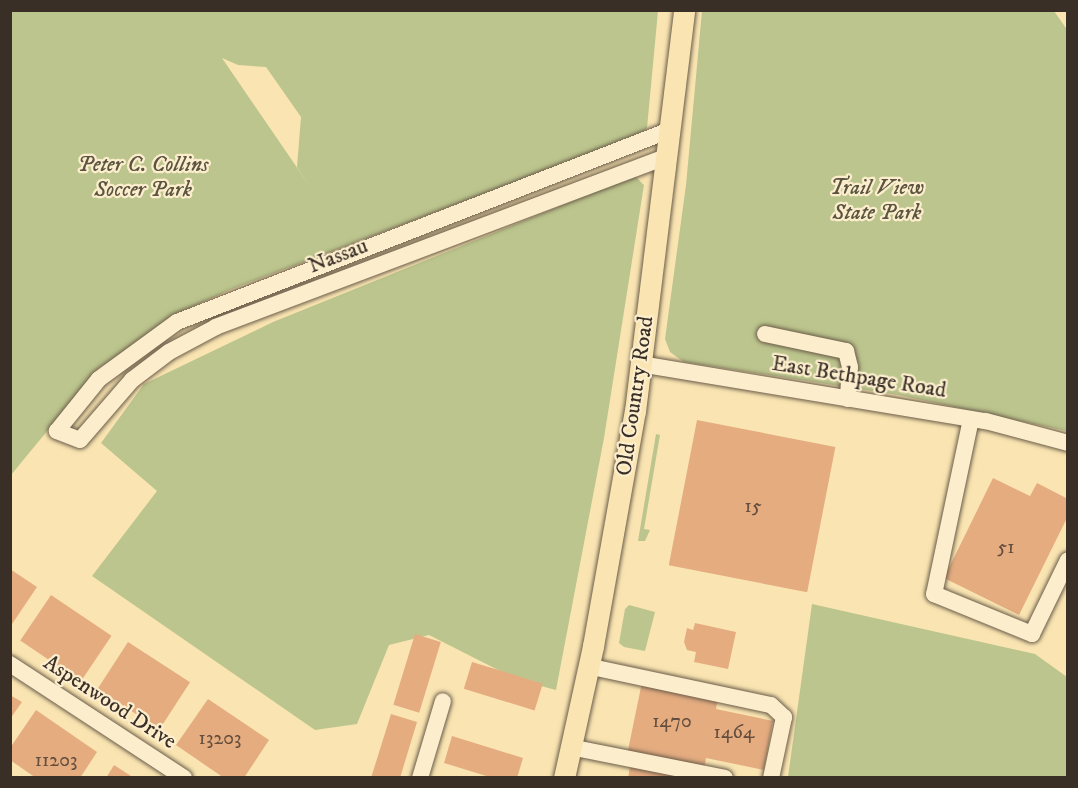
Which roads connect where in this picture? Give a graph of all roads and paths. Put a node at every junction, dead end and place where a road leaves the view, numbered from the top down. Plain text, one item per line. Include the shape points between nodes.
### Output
1 (684, 10) edge
2 (670, 130) junction
3 (668, 156) junction
4 (765, 334) dead end
5 (640, 364) junction
6 (848, 399) junction
7 (971, 418) junction
8 (1068, 443) edge
9 (1068, 560) edge
10 (10, 663) edge
11 (587, 666) junction
12 (443, 701) dead end
13 (570, 747) junction
14 (184, 777) edge
15 (420, 777) edge
16 (564, 777) edge
17 (725, 777) edge
18 (771, 777) edge

1 - 2 main road, Old Country Road
2 - 3 main road, Old Country Road
2 - 3 street, Nassau via 177,322 99,379 57,431 80,440 141,373 169,351 216,327
3 - 5 main road, Old Country Road
4 - 6 street via 846,351 850,367
5 - 6 street, East Bethpage Road
5 - 11 main road, Old Country Road via 611,547
6 - 7 street, East Bethpage Road
7 - 8 street, East Bethpage Road
7 - 9 street via 934,594 1032,634
10 - 14 street, Aspenwood Drive
11 - 13 main road, Old Country Road
11 - 18 street via 766,704 784,717
12 - 15 street
13 - 16 main road, Old Country Road
13 - 17 street

